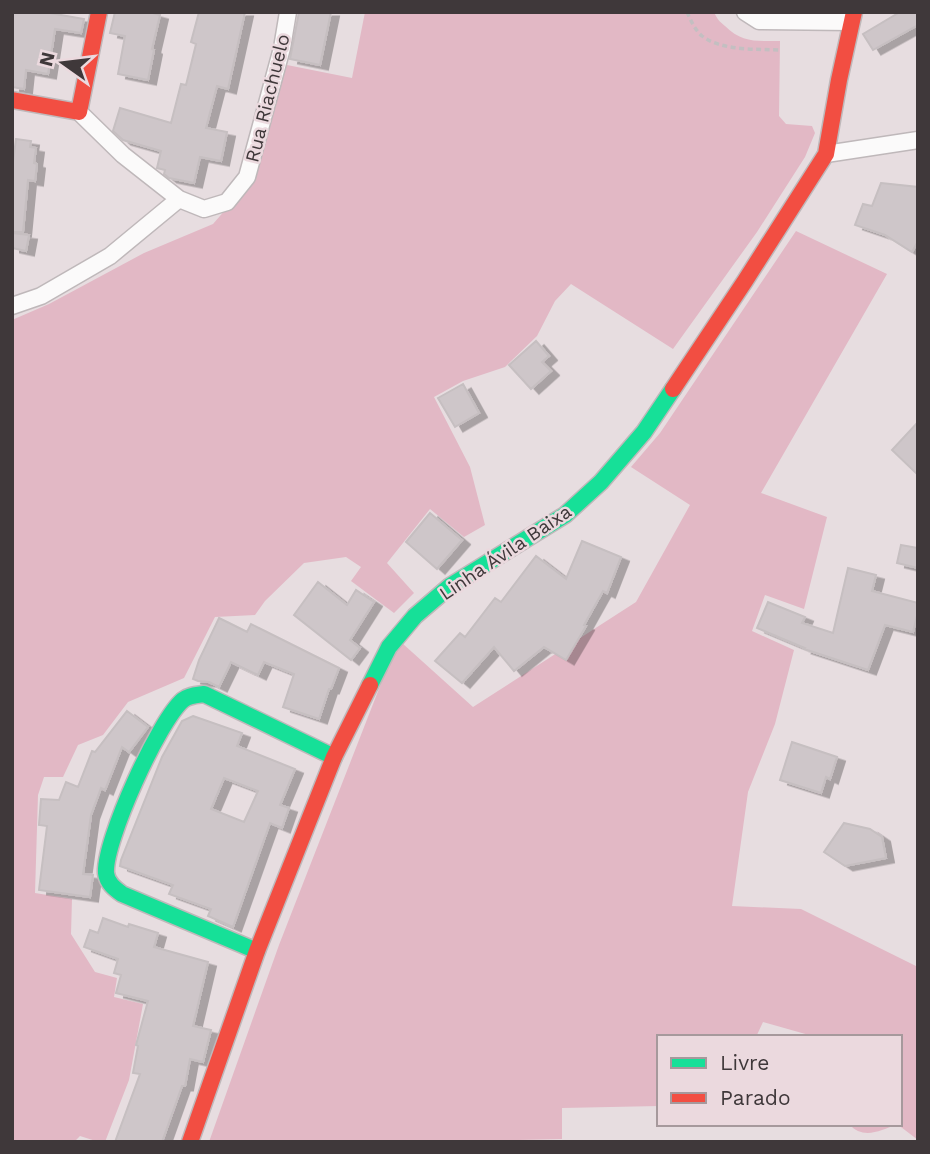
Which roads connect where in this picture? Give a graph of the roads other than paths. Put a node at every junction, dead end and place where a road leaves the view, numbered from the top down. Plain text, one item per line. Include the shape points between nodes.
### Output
1 (99, 12) edge
2 (288, 12) edge
3 (745, 12) edge
4 (853, 17) edge
5 (12, 100) edge
6 (79, 112) junction
7 (918, 140) edge
8 (826, 154) junction
9 (179, 199) junction
10 (12, 306) edge
11 (334, 757) junction
12 (257, 951) junction
13 (190, 1142) edge

1 - 6 street
2 - 9 street, Rua Riachuelo via 247,177 227,202 204,209
3 - 4 street via 759,22
4 - 8 street
5 - 6 street
6 - 9 street, Rua Riachuelo via 123,155
7 - 8 street
8 - 11 street, Linha Ávila Baixa via 644,432 565,516 450,586 415,616 389,647
9 - 10 street via 110,256 41,296
11 - 12 street, Linha Ávila Baixa
11 - 12 street via 204,694 190,695 171,714 119,820 106,874 111,885 121,894
12 - 13 street, Linha Ávila Baixa

